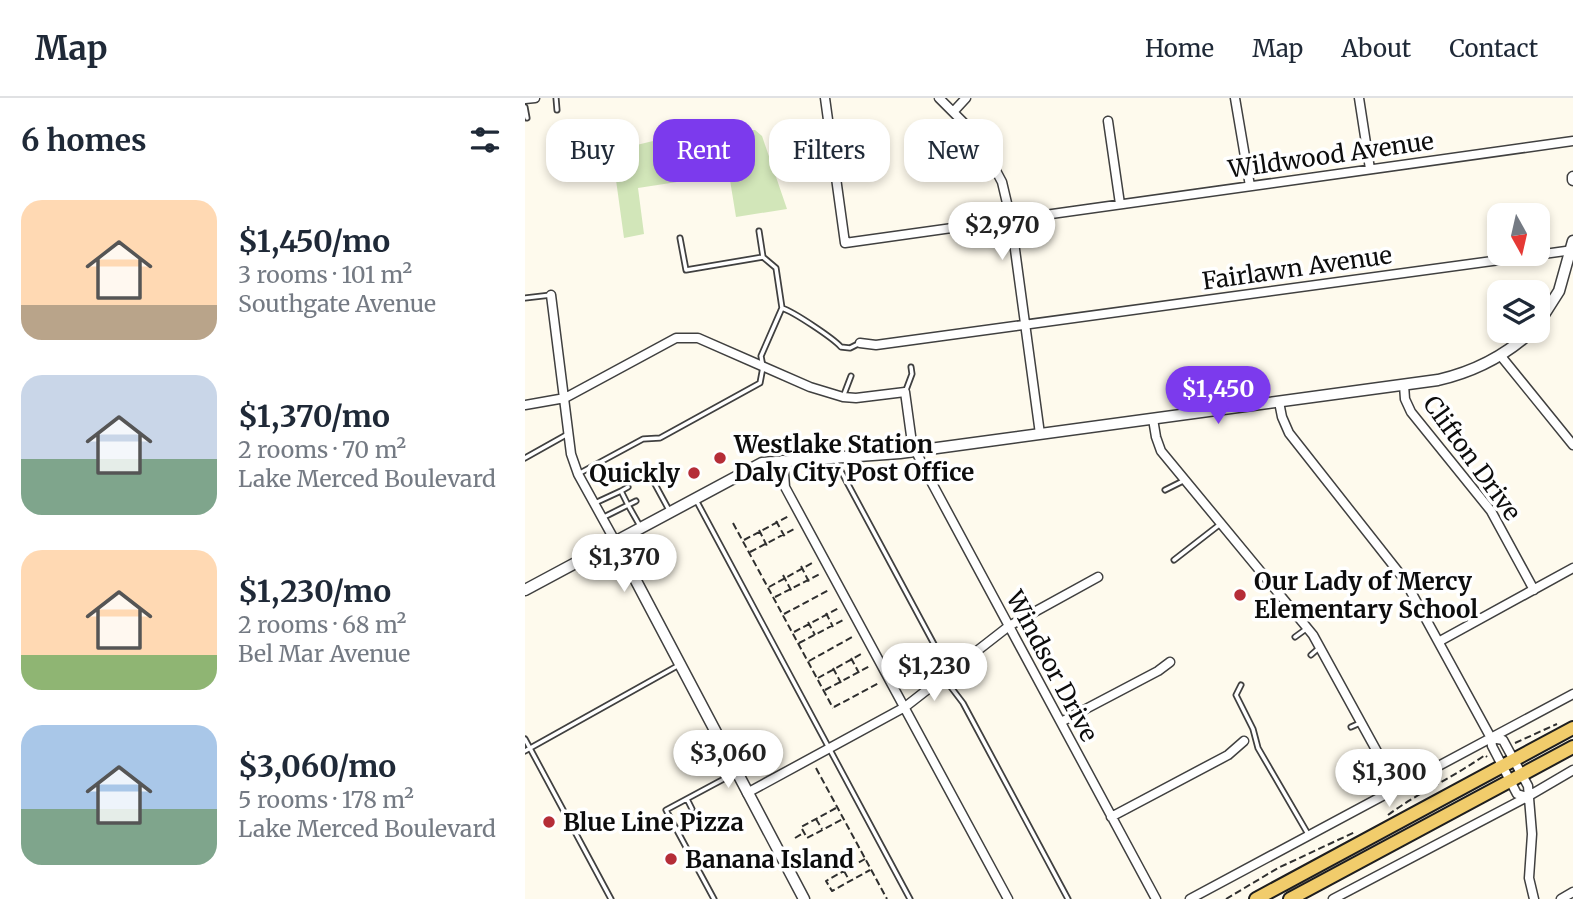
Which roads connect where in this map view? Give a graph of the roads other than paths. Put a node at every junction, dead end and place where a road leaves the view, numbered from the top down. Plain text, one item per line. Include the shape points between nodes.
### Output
1 (535, 98) edge
2 (556, 98) edge
3 (825, 98) edge
4 (939, 98) edge
5 (965, 98) edge
6 (1235, 98) edge
7 (1359, 98) edge
8 (525, 99) edge
9 (525, 107) edge
10 (557, 110) dead end
11 (954, 111) junction
12 (527, 118) dead end
13 (1108, 121) dead end
14 (1573, 141) edge
15 (1370, 169) junction
16 (1250, 186) junction
17 (1120, 204) junction
18 (1011, 220) junction
19 (759, 231) dead end
20 (680, 238) dead end
21 (1572, 247) edge
22 (763, 257) junction
23 (1570, 273) edge
24 (551, 295) joint
25 (525, 298) edge
26 (1550, 305) edge
27 (782, 308) junction
28 (1026, 324) junction
29 (860, 342) joint
30 (1516, 343) edge
31 (1500, 355) junction
32 (763, 367) junction
33 (911, 367) dead end
34 (851, 376) dead end
35 (1404, 386) junction
36 (905, 392) junction
37 (843, 397) junction
38 (565, 398) junction
39 (1279, 402) junction
40 (525, 405) edge
41 (1153, 419) junction
42 (568, 434) junction
43 (1040, 434) junction
44 (1573, 445) edge
45 (917, 451) junction
46 (525, 458) edge
47 (834, 458) junction
48 (783, 460) junction
49 (578, 474) junction
50 (642, 479) dead end
51 (1185, 480) junction
52 (628, 487) dead end
53 (658, 489) junction
54 (1165, 490) dead end
55 (621, 491) junction
56 (650, 494) dead end
57 (695, 498) junction
58 (636, 501) dead end
59 (594, 504) junction
60 (628, 505) junction
61 (670, 511) junction
62 (602, 518) junction
63 (1221, 523) junction
64 (641, 527) junction
65 (615, 541) junction
66 (1174, 560) dead end
67 (1573, 568) edge
68 (1098, 577) dead end
69 (525, 590) edge
70 (1534, 590) junction
71 (1009, 626) junction
72 (1307, 627) junction
73 (1295, 638) dead end
74 (1440, 641) junction
75 (1321, 647) junction
76 (1311, 655) dead end
77 (1170, 662) dead end
78 (679, 665) junction
79 (946, 676) junction
80 (1241, 685) dead end
81 (1573, 694) edge
82 (905, 707) junction
83 (1061, 722) junction
84 (1361, 722) junction
85 (1351, 727) dead end
86 (1573, 728) edge
87 (1492, 738) junction
88 (525, 739) edge
89 (1244, 741) dead end
90 (1573, 747) edge
91 (530, 748) junction
92 (829, 749) junction
93 (525, 751) edge
94 (1507, 760) junction
95 (1385, 765) junction
96 (1373, 770) dead end
97 (1573, 770) edge
98 (736, 772) junction
99 (1516, 777) junction
100 (1397, 789) junction
101 (747, 793) junction
102 (1527, 797) junction
103 (687, 799) junction
104 (692, 809) dead end
105 (1111, 817) junction
106 (1309, 835) junction
107 (705, 866) dead end
108 (698, 870) junction
109 (1573, 892) edge
110 (611, 899) edge
111 (714, 899) edge
112 (804, 899) edge
113 (910, 899) edge
114 (1009, 899) edge
115 (1068, 899) edge
116 (1156, 899) edge
117 (1190, 899) edge
118 (1256, 899) edge
119 (1290, 899) edge
120 (1333, 899) edge
121 (1534, 899) edge
122 (1561, 899) edge

1 - 8 street
2 - 10 lane
3 - 18 street, Wildwood Avenue via 845,243
4 - 11 street
5 - 11 street
6 - 16 street
7 - 15 street
9 - 12 lane
11 - 18 street via 978,137 995,166
13 - 17 street
14 - 15 street, Wildwood Avenue
15 - 16 street, Wildwood Avenue
16 - 17 street, Wildwood Avenue
17 - 18 street, Wildwood Avenue
18 - 28 street
19 - 22 lane
20 - 22 lane via 686,270
21 - 23 street
21 - 28 street, Fairlawn Avenue
22 - 27 lane via 776,268
23 - 26 street
24 - 25 lane
24 - 38 street
27 - 29 lane via 841,347
27 - 32 lane via 761,356
28 - 29 street, Fairlawn Avenue via 876,345
28 - 43 street
30 - 31 street
31 - 35 street via 1465,373
31 - 44 street
32 - 37 street
32 - 38 street via 698,338 676,338
32 - 49 lane via 760,383 749,390 660,438 643,439
33 - 36 lane
34 - 37 lane
35 - 39 street
35 - 70 street, Clifton Drive via 1411,412 1486,505
36 - 37 street
36 - 45 street, Windsor Drive
38 - 40 street
38 - 42 street
39 - 41 street
39 - 74 street via 1289,433 1405,579
41 - 43 street
41 - 51 street via 1161,451
42 - 46 lane
42 - 49 street
43 - 45 street
45 - 47 street
45 - 71 street, Windsor Drive
47 - 48 street
47 - 79 lane
48 - 57 street via 762,463
48 - 82 street via 785,487
49 - 59 street
50 - 53 lane via 650,475
51 - 54 lane
51 - 63 street
52 - 55 lane
53 - 56 lane
53 - 61 lane
55 - 59 lane
55 - 60 lane
57 - 61 street
57 - 92 lane
58 - 60 lane
59 - 62 street
60 - 62 lane
60 - 64 lane
61 - 64 street
62 - 65 street
63 - 66 lane
63 - 72 street
64 - 65 street
65 - 69 street via 590,549
65 - 78 street
67 - 70 street
68 - 71 street
70 - 74 street
71 - 79 street
71 - 83 street, Windsor Drive
72 - 73 lane
72 - 75 street
74 - 87 street
75 - 76 lane
75 - 84 street
77 - 83 street
78 - 91 lane
78 - 98 street
79 - 82 street
79 - 115 lane
80 - 106 lane via 1236,695 1258,748
81 - 87 street
82 - 92 street
82 - 114 street
83 - 105 street, Windsor Drive
84 - 85 lane
84 - 95 street
86 - 94 main road
87 - 94 street via 1492,746
87 - 100 street
88 - 91 lane
89 - 105 street via 1228,755
90 - 99 main road
91 - 93 lane
91 - 110 lane
92 - 101 street
92 - 113 lane
94 - 99 street
94 - 99 street
94 - 118 main road
95 - 96 lane
95 - 100 street
97 - 102 street
98 - 101 street
98 - 103 lane
99 - 102 street via 1528,786
99 - 102 street via 1517,794
99 - 119 main road
100 - 106 street
101 - 112 street
102 - 120 street
102 - 121 street
103 - 104 lane
103 - 108 lane via 666,810
105 - 116 street, Windsor Drive
106 - 117 street
107 - 108 lane
108 - 111 lane
109 - 122 street

